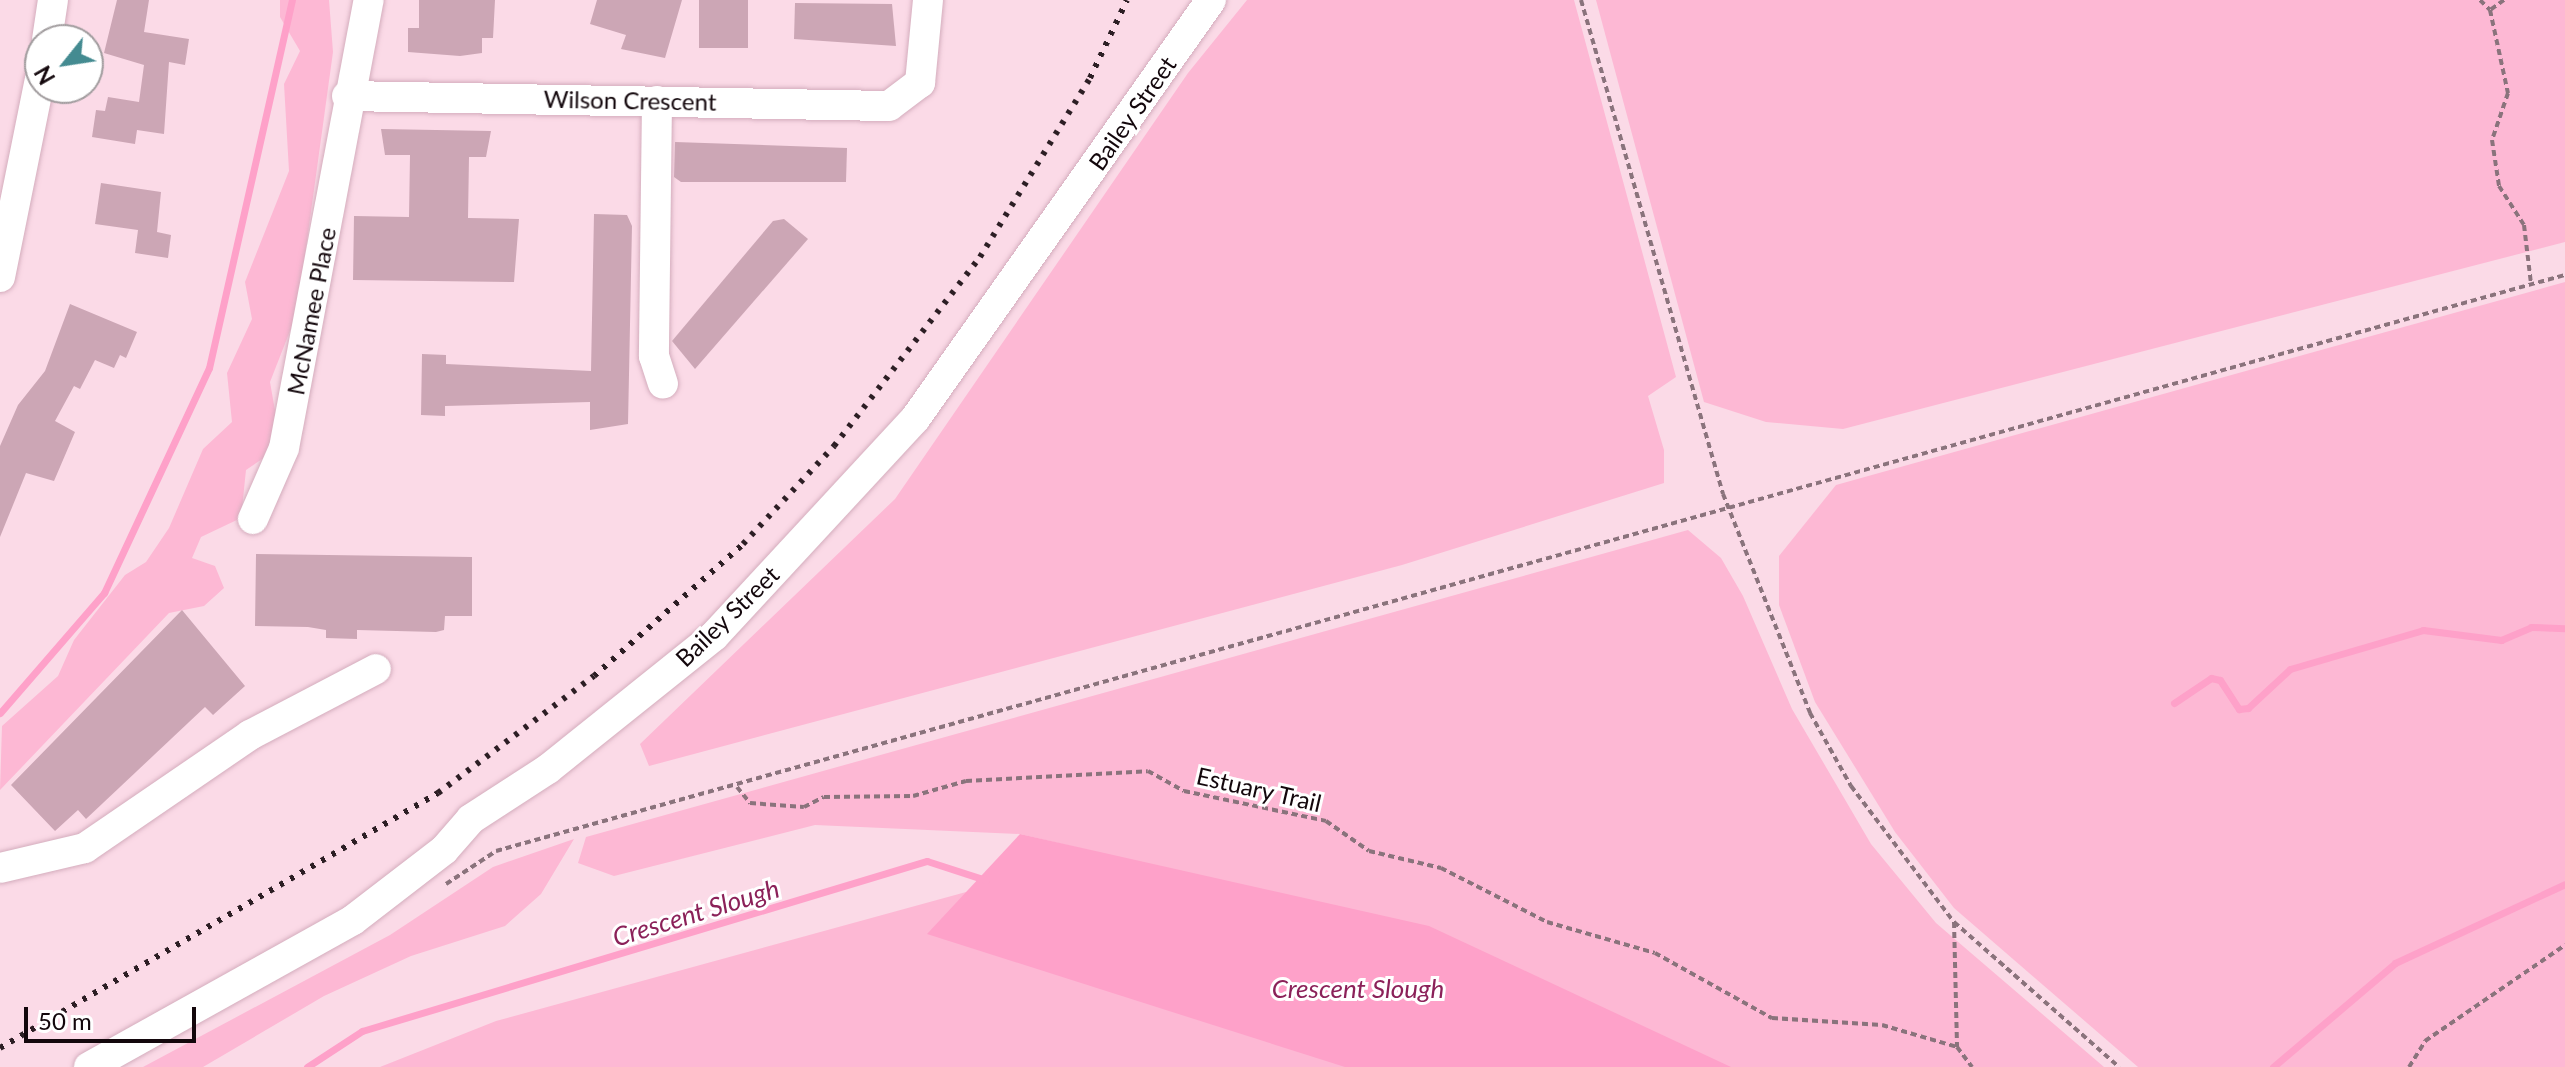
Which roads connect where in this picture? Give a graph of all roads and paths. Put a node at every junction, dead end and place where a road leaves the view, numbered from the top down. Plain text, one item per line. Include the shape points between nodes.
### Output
1 (53, 0) edge
2 (369, 0) edge
3 (928, 0) edge
4 (1211, 0) edge
5 (1581, 0) edge
6 (2480, 0) edge
7 (2504, 0) edge
8 (2490, 10) junction
9 (49, 24) edge
10 (347, 96) junction
11 (657, 101) junction
12 (35, 104) edge
13 (2565, 275) edge
14 (0, 277) edge
15 (2531, 284) junction
16 (663, 384) dead end
17 (1728, 508) junction
18 (253, 519) dead end
19 (376, 669) dead end
20 (737, 787) junction
21 (0, 868) edge
22 (442, 887) dead end
23 (1954, 922) junction
24 (2565, 945) edge
25 (1957, 1047) junction
26 (89, 1067) edge
27 (1972, 1067) edge
28 (2119, 1067) edge
29 (2409, 1067) edge

1 - 9 street
2 - 10 street
3 - 11 street, Wilson Crescent via 920,83 889,106
4 - 26 street, Bailey Street via 915,419 714,636 548,769 471,819 444,850 353,920
5 - 17 path
6 - 8 path
7 - 8 path
8 - 15 path via 2508,93 2494,155 2499,186 2524,225
10 - 11 street, Wilson Crescent
10 - 18 street, McNamee Place via 319,283 284,448
11 - 16 street via 654,356
12 - 14 street
13 - 15 path
15 - 17 path
17 - 20 path
17 - 23 path via 1810,713 1858,797
19 - 21 street via 250,735 85,848
20 - 22 path via 496,851
20 - 25 path, Estuary Trail via 750,803 804,807 824,797 913,796 966,781 1148,771 1184,791 1326,821 1369,851 1441,868 1547,922 1655,953 1772,1018 1882,1025
23 - 25 path
23 - 28 path
24 - 29 path via 2425,1041
25 - 27 path

